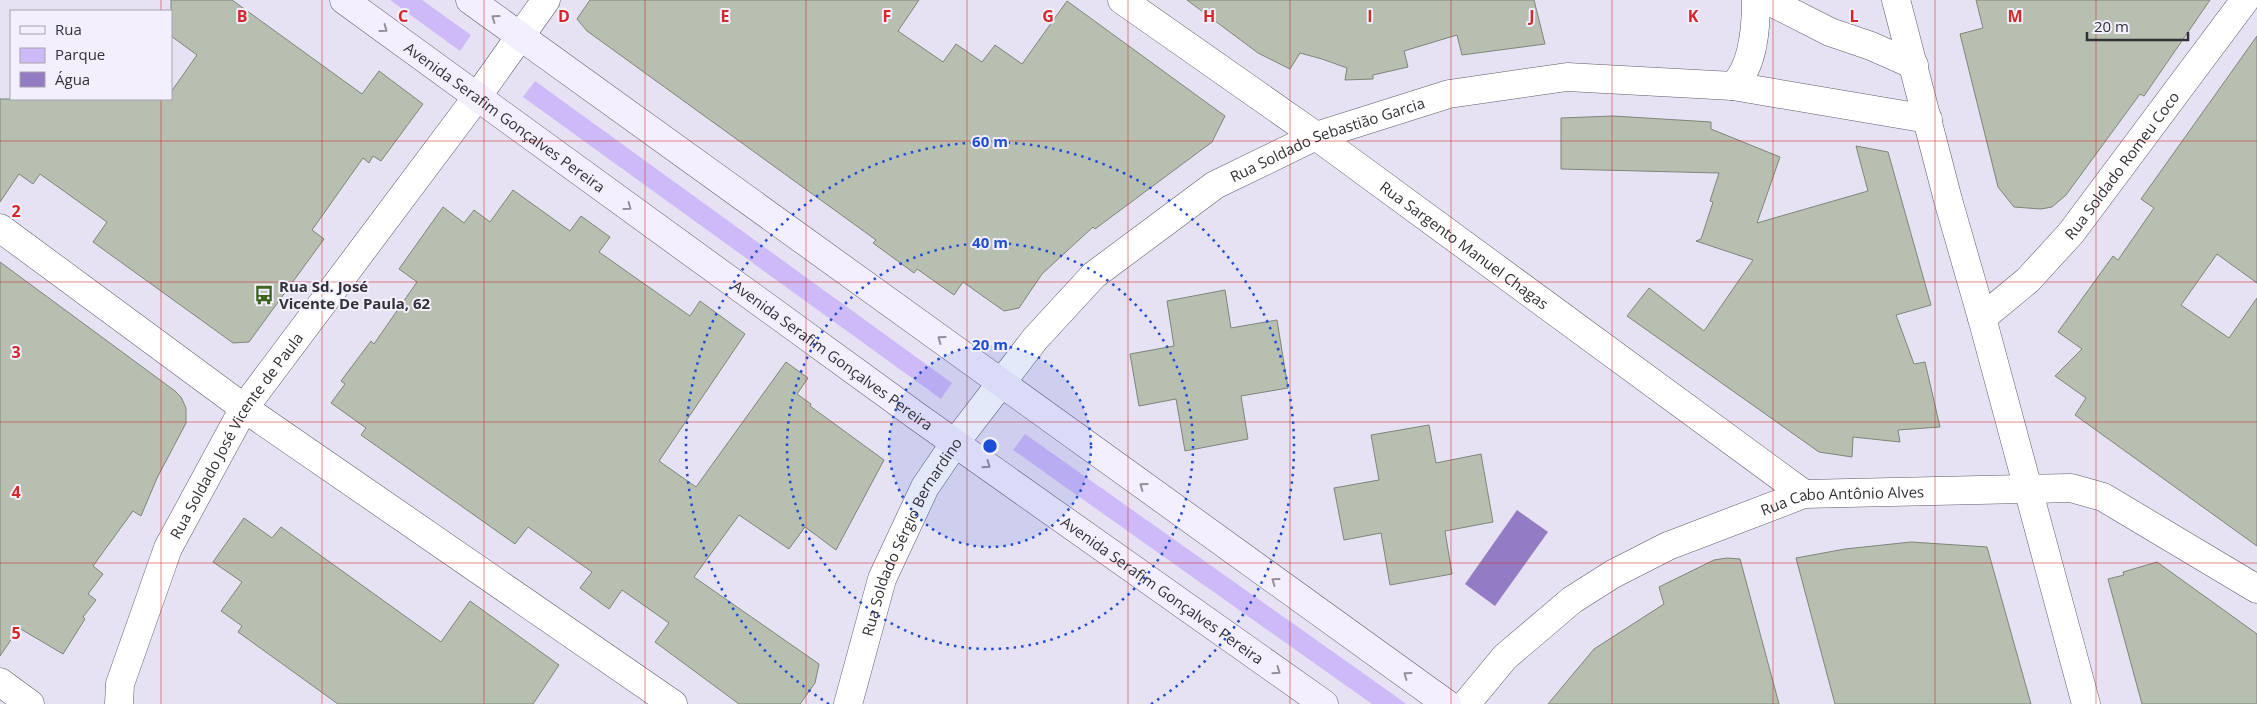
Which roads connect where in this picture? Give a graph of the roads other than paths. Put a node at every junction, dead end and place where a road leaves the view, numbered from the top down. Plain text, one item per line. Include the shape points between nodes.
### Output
1 (344, 0) edge
2 (470, 0) edge
3 (546, 0) edge
4 (1122, 0) edge
5 (1756, 0) edge
6 (1767, 0) edge
7 (1896, 0) edge
8 (2245, 0) edge
9 (520, 36) junction
10 (1914, 65) junction
11 (1733, 86) junction
12 (477, 97) junction
13 (1928, 119) junction
14 (1316, 136) junction
15 (0, 228) edge
16 (1982, 318) junction
17 (1000, 382) junction
18 (244, 408) junction
19 (955, 443) junction
20 (2028, 488) junction
21 (1804, 494) junction
22 (2257, 589) edge
23 (0, 682) edge
24 (30, 704) edge
25 (119, 704) edge
26 (672, 704) edge
27 (848, 704) edge
28 (1324, 704) edge
29 (1447, 704) edge
30 (1466, 704) edge
31 (2086, 704) edge

1 -> 12 main road, Avenida Serafim Gonçalves Pereira
9 -> 2 main road
3 - 9 street, Rua Soldado José Vicente de Paula
4 - 14 street, Rua Sargento Manuel Chagas
5 - 11 street via 1750,55
6 - 10 street via 1830,32
7 - 10 street
8 - 16 street, Rua Soldado Romeu Coco via 2071,232 2028,280
9 - 12 street, Rua Soldado José Vicente de Paula
17 -> 9 main road
10 - 13 street
11 - 13 street, Rua Soldado Sebastião Garcia
11 - 14 street, Rua Soldado Sebastião Garcia via 1567,78 1449,94
12 - 18 street, Rua Soldado José Vicente de Paula
12 -> 19 main road, Avenida Serafim Gonçalves Pereira
13 - 16 street
14 - 17 street, Rua Soldado Sebastião Garcia via 1215,186 1094,275
14 - 21 street, Rua Sargento Manuel Chagas
15 - 18 street
16 - 20 street
17 - 19 street, Rua Soldado Sérgio Bernardino
29 -> 17 main road
18 - 25 street, Rua Soldado José Vicente de Paula via 168,548 120,684
18 - 26 street
19 - 27 street, Rua Soldado Sérgio Bernardino via 925,487 882,579
19 -> 28 main road, Avenida Serafim Gonçalves Pereira
20 - 21 street, Rua Cabo Antônio Alves
20 - 22 street, Rua Cabo Antônio Alves via 2071,488 2103,497
20 - 31 street
21 - 30 street, Rua Cabo Antônio Alves via 1668,546 1572,600 1505,657
23 - 24 street

